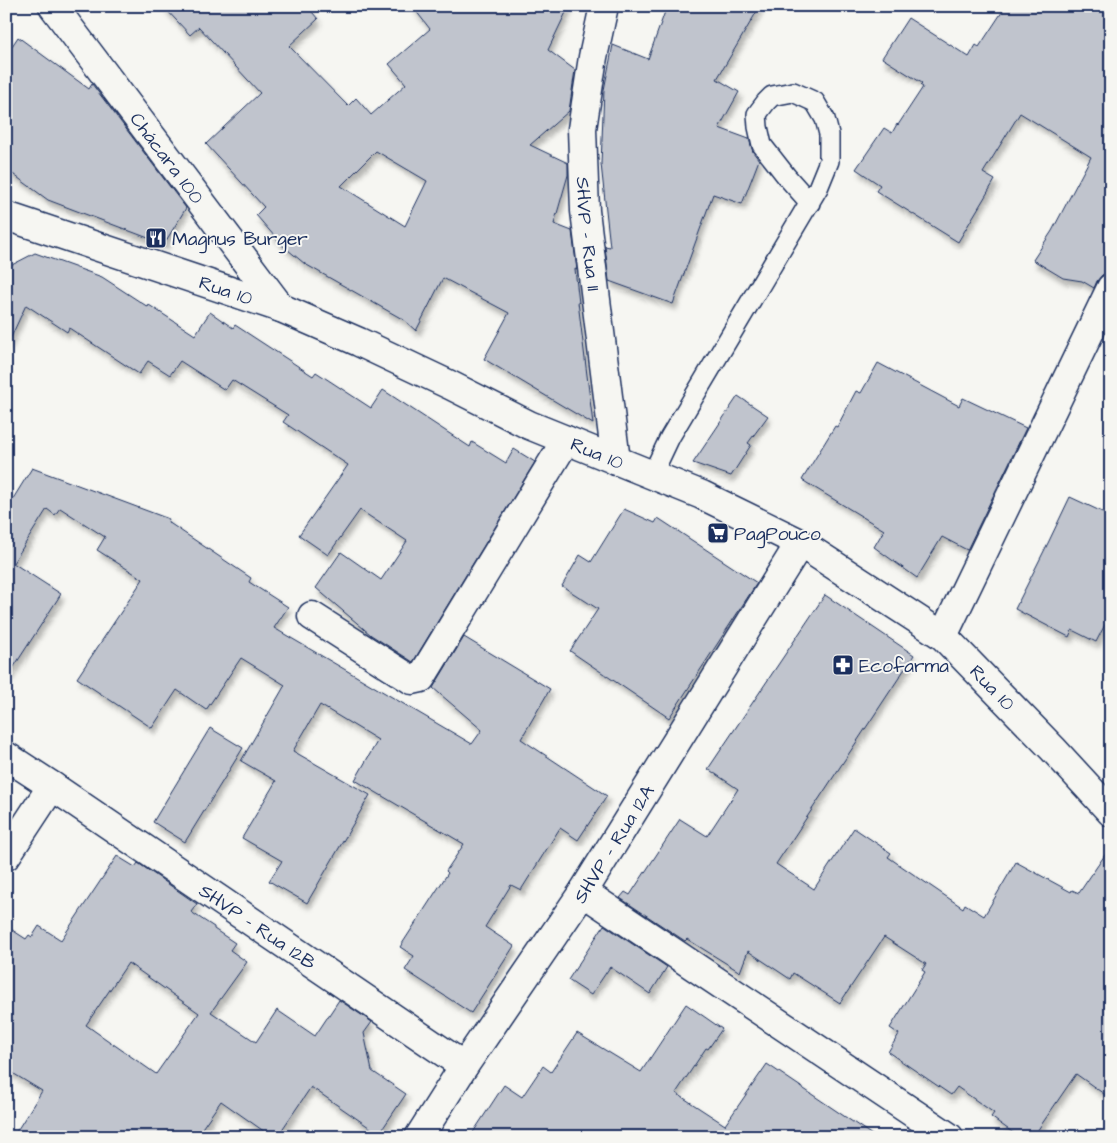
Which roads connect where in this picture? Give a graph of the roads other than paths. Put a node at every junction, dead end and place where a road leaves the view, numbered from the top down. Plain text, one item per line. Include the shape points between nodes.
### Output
1 (53, 6) edge
2 (604, 6) edge
3 (810, 203) junction
4 (6, 216) edge
5 (1111, 288) edge
6 (281, 308) junction
7 (566, 440) junction
8 (616, 461) junction
9 (652, 475) junction
10 (800, 543) junction
11 (312, 616) dead end
12 (943, 636) junction
13 (6, 756) edge
14 (52, 786) junction
15 (1111, 812) edge
16 (6, 856) edge
17 (582, 892) junction
18 (464, 1066) junction
19 (419, 1137) edge
20 (949, 1137) edge

1 - 6 street, Chácara 100
2 - 8 street, SHVP - Rua 11 via 582,129 585,211
3 - 3 lane via 829,162 829,134 825,119 815,102 793,92 772,96 757,114 762,145
3 - 9 lane via 670,437
4 - 6 street, Rua 10
5 - 12 street
6 - 7 street, Rua 10
7 - 8 street, Rua 10
7 - 11 street via 421,678 412,680
8 - 9 street, Rua 10
9 - 10 street, Rua 10
10 - 12 street, Rua 10
10 - 17 street, SHVP - Rua 12A
12 - 15 street, Rua 10
13 - 14 street, SHVP - Rua 12B
14 - 16 street
14 - 18 street, SHVP - Rua 12B
17 - 18 street, SHVP - Rua 12A
17 - 20 street
18 - 19 street, SHVP - Rua 12A

